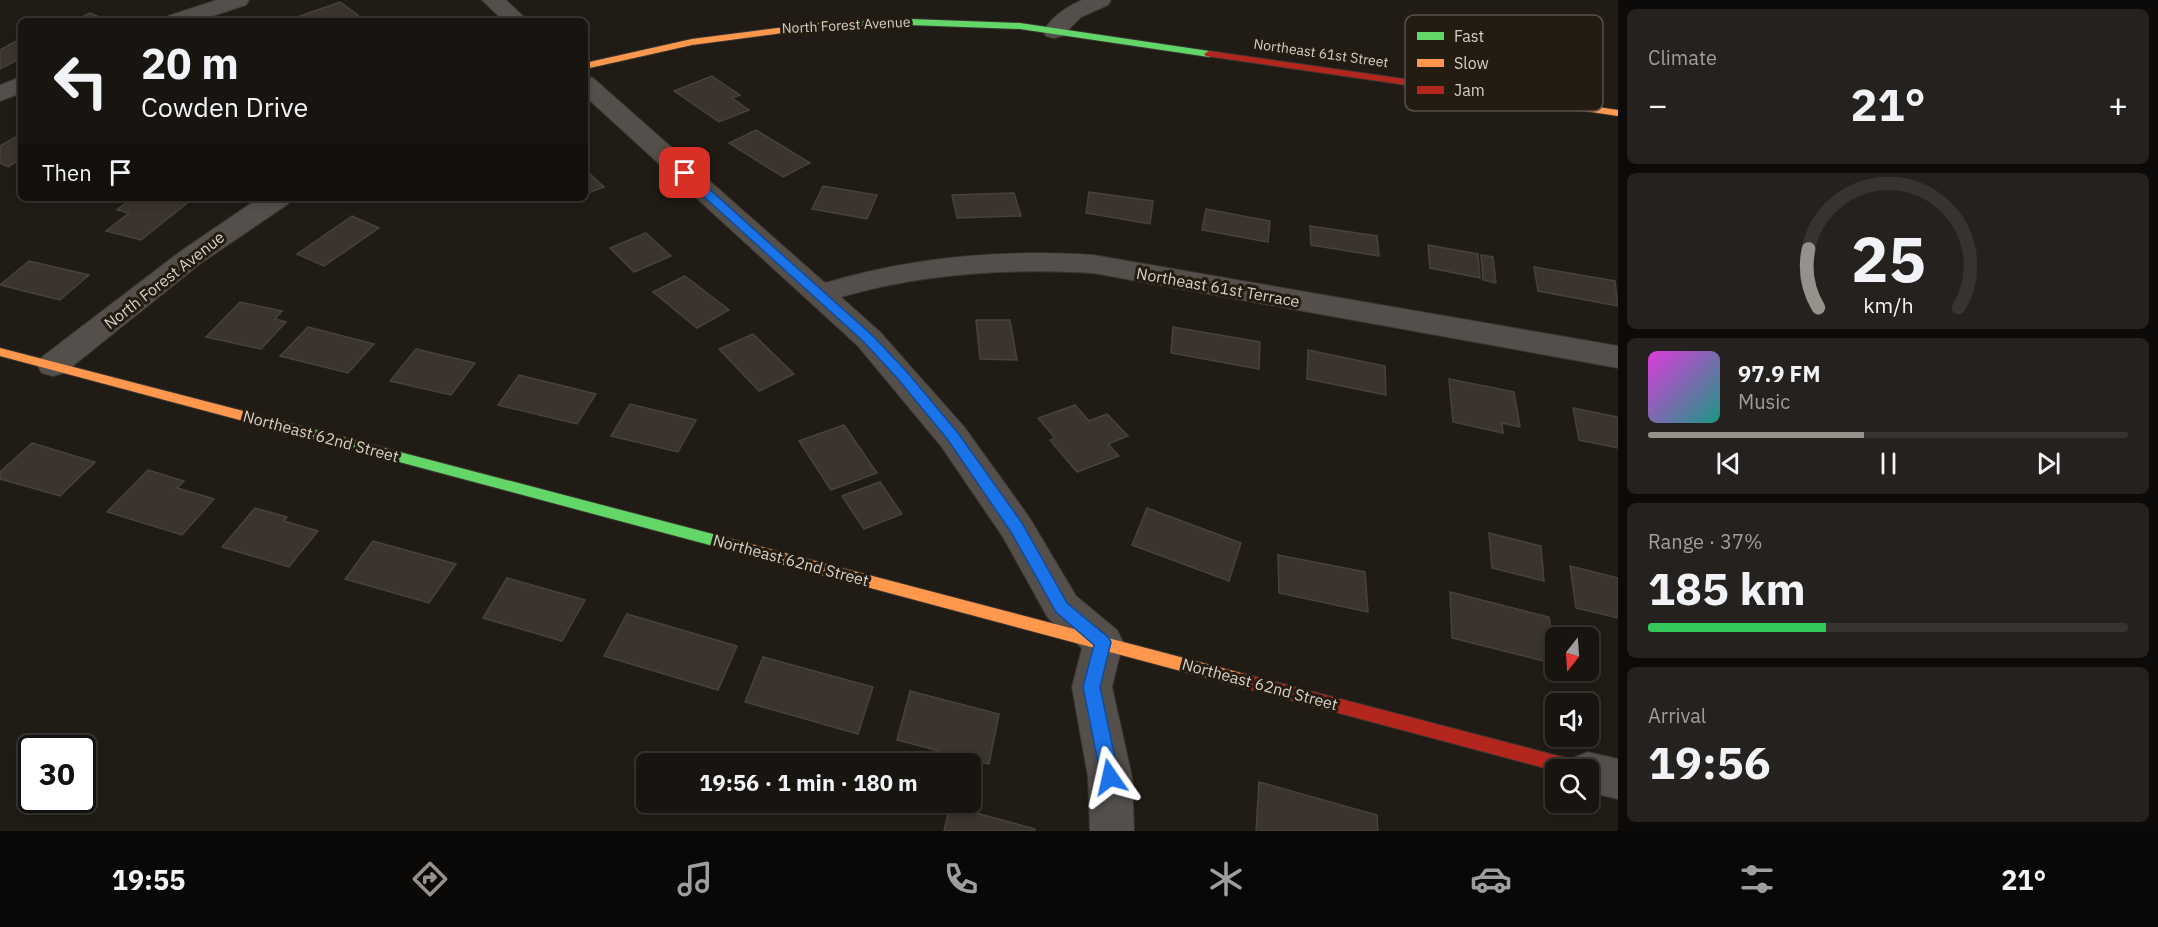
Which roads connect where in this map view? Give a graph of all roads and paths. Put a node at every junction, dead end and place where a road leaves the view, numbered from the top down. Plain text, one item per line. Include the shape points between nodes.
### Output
1 (238, 0) edge
2 (493, 0) edge
3 (1100, 0) edge
4 (185, 18) edge
5 (514, 18) edge
6 (1054, 31) junction
7 (588, 65) edge
8 (1405, 82) edge
9 (18, 85) edge
10 (588, 86) edge
11 (0, 94) edge
12 (1603, 111) edge
13 (1618, 113) edge
14 (274, 201) edge
15 (819, 294) junction
16 (0, 352) edge
17 (1618, 357) edge
18 (53, 365) junction
19 (1103, 642) junction
20 (1545, 760) edge
21 (1599, 775) edge
22 (1618, 779) edge
23 (1112, 831) edge

1 - 4 street
2 - 5 street
3 - 6 street via 1073,12
6 - 7 street, North Forest Avenue via 917,21 815,25 689,42
6 - 8 street, Northeast 61st Street
9 - 11 street
10 - 15 street
12 - 13 street, Northeast 61st Street
14 - 18 street, North Forest Avenue via 188,258
15 - 17 street, Northeast 61st Terrace via 899,272 962,262 1071,262
15 - 19 street via 869,339 953,437 1016,527 1062,608
16 - 18 street, Northeast 62nd Street
18 - 19 street, Northeast 62nd Street
19 - 20 street, Northeast 62nd Street
19 - 23 street via 1092,687 1110,777
21 - 22 street

